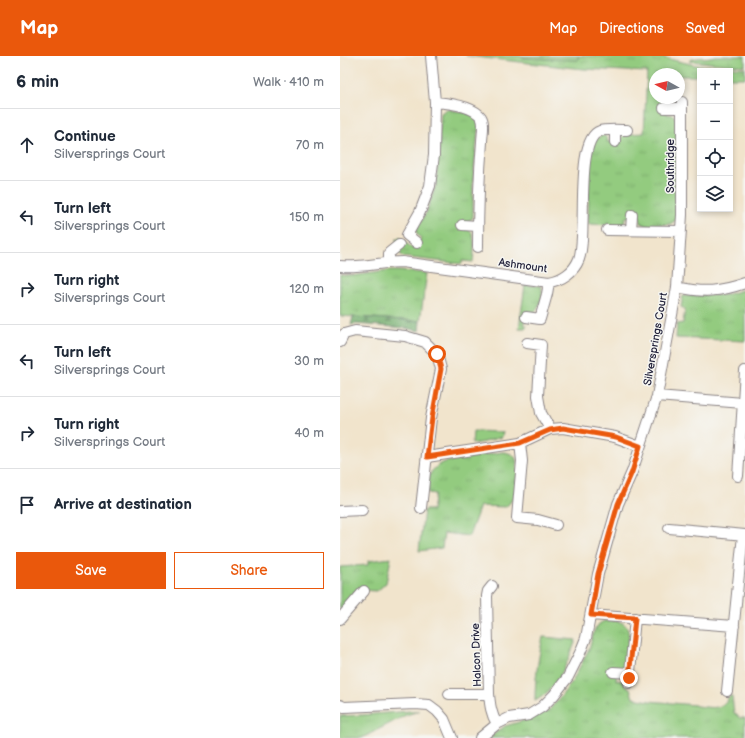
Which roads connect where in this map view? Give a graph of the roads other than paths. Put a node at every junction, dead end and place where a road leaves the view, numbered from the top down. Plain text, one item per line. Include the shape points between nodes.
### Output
1 (431, 56) edge
2 (435, 102) junction
3 (664, 108) dead end
4 (627, 130) dead end
5 (615, 131) junction
6 (615, 142) dead end
7 (632, 215) dead end
8 (462, 225) dead end
9 (478, 226) junction
10 (607, 230) dead end
11 (631, 230) junction
12 (681, 231) junction
13 (417, 243) dead end
14 (399, 245) dead end
15 (478, 247) dead end
16 (389, 262) junction
17 (340, 266) edge
18 (549, 282) junction
19 (745, 283) edge
20 (677, 287) junction
21 (526, 317) dead end
22 (340, 342) edge
23 (527, 343) dead end
24 (745, 372) edge
25 (657, 396) junction
26 (743, 403) junction
27 (550, 430) junction
28 (520, 443) junction
29 (640, 446) junction
30 (427, 457) junction
31 (738, 476) dead end
32 (421, 508) dead end
33 (362, 510) dead end
34 (340, 511) edge
35 (556, 525) dead end
36 (669, 528) dead end
37 (744, 535) edge
38 (492, 586) dead end
39 (364, 591) dead end
40 (591, 615) junction
41 (635, 618) junction
42 (340, 619) edge
43 (734, 626) junction
44 (613, 672) dead end
45 (727, 690) dead end
46 (449, 694) dead end
47 (490, 694) junction
48 (340, 705) edge
49 (496, 724) junction
50 (452, 738) edge
51 (480, 738) edge

1 - 2 street
2 - 9 street via 476,112 482,119
2 - 13 street via 434,155 430,186 407,235
3 - 12 street, Southridge via 682,105
4 - 5 street, Ashmount
5 - 6 street
5 - 18 street, Ashmount via 600,131 590,139 584,172 582,242 579,259 565,276
7 - 11 street
8 - 9 street
9 - 15 street
10 - 11 street
11 - 12 street
12 - 20 street, Southridge
14 - 16 street via 389,253
16 - 17 street, Ashmount
16 - 18 street, Ashmount
18 - 21 street via 540,319
19 - 20 street via 732,288 701,292
20 - 25 street, Silversprings Court
22 - 30 street via 344,334 355,331 405,336 425,342 437,354 441,369
23 - 27 street via 541,345 538,396 541,413
24 - 26 street
25 - 26 street, Silversprings Court
25 - 29 street, Silversprings Court
26 - 31 street
27 - 28 street
27 - 29 street via 563,428 616,437
28 - 30 street
28 - 35 street via 522,460 517,518
29 - 40 street, Silversprings Court via 618,504 598,574
30 - 32 street
33 - 34 street
36 - 37 street via 702,535
37 - 43 street
38 - 47 street, Halcon Drive via 487,596
39 - 42 street
40 - 41 street
40 - 49 street, Silversprings Court via 580,653 568,677 554,695 529,715 509,718
41 - 43 street
41 - 44 street via 629,678
43 - 45 street
46 - 47 street
47 - 49 street, Halcon Drive via 492,716
48 - 50 street via 429,705 444,719
49 - 51 street

